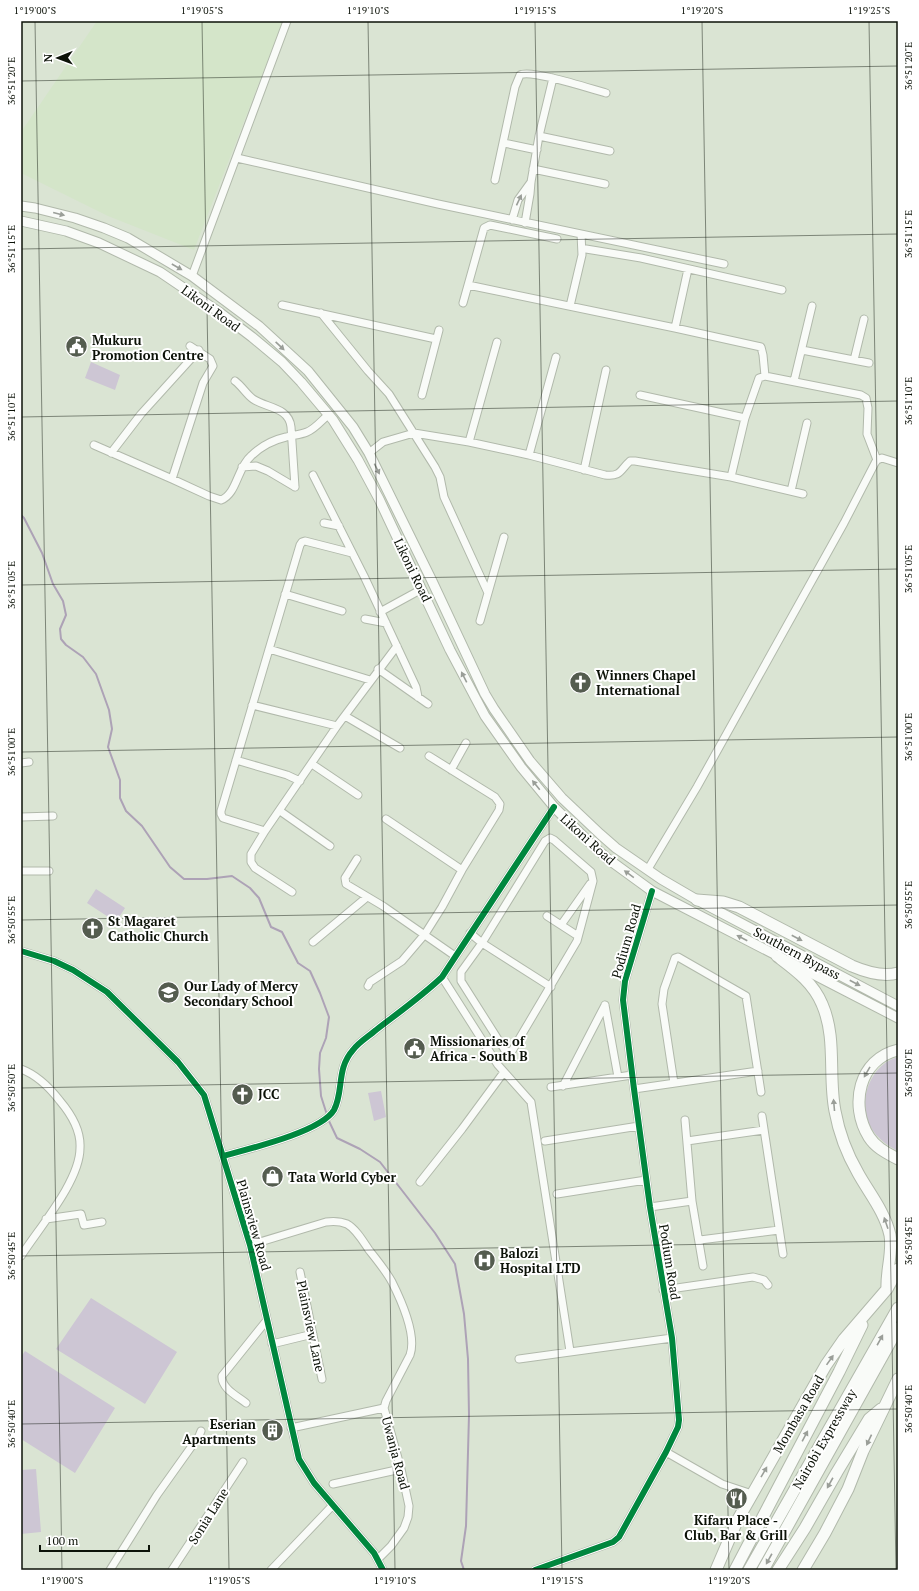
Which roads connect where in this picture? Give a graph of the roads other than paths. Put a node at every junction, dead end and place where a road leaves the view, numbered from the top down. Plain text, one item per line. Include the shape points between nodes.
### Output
1 (288, 21) edge
2 (553, 78) junction
3 (606, 93) dead end
4 (539, 136) junction
5 (504, 144) junction
6 (537, 150) junction
7 (610, 151) dead end
8 (237, 158) junction
9 (533, 169) junction
10 (495, 180) dead end
11 (531, 182) junction
12 (605, 184) dead end
13 (21, 206) edge
14 (512, 220) junction
15 (21, 221) edge
16 (525, 222) junction
17 (581, 234) junction
18 (590, 236) junction
19 (557, 239) dead end
20 (584, 252) junction
21 (724, 264) dead end
22 (688, 270) junction
23 (192, 276) junction
24 (468, 285) junction
25 (782, 290) dead end
26 (463, 303) dead end
27 (282, 305) dead end
28 (570, 306) junction
29 (812, 306) dead end
30 (321, 313) junction
31 (864, 319) dead end
32 (675, 328) junction
33 (438, 330) dead end
34 (436, 339) junction
35 (497, 342) dead end
36 (190, 346) dead end
37 (199, 350) junction
38 (802, 350) junction
39 (556, 357) dead end
40 (854, 360) junction
41 (869, 363) dead end
42 (606, 370) dead end
43 (766, 376) junction
44 (235, 381) dead end
45 (794, 381) junction
46 (422, 395) dead end
47 (640, 395) dead end
48 (328, 415) junction
49 (745, 418) junction
50 (807, 423) dead end
51 (414, 433) junction
52 (291, 436) junction
53 (469, 442) junction
54 (94, 445) dead end
55 (111, 453) junction
56 (369, 453) junction
57 (529, 456) junction
58 (877, 460) junction
59 (898, 463) edge
60 (242, 467) junction
61 (584, 470) junction
62 (313, 475) dead end
63 (731, 477) junction
64 (172, 479) junction
65 (791, 491) junction
66 (803, 494) dead end
67 (324, 523) dead end
68 (338, 526) junction
69 (504, 537) dead end
70 (352, 553) junction
71 (422, 589) junction
72 (488, 592) junction
73 (285, 594) junction
74 (342, 611) dead end
75 (380, 612) junction
76 (364, 618) dead end
77 (480, 621) dead end
78 (386, 623) junction
79 (397, 646) junction
80 (269, 649) junction
81 (378, 669) junction
82 (370, 680) junction
83 (418, 697) junction
84 (428, 704) dead end
85 (252, 705) junction
86 (345, 716) junction
87 (337, 726) junction
88 (466, 743) dead end
89 (400, 748) dead end
90 (429, 756) dead end
91 (236, 760) junction
92 (29, 762) dead end
93 (21, 763) edge
94 (312, 764) junction
95 (450, 770) junction
96 (300, 781) junction
97 (358, 795) dead end
98 (562, 798) junction
99 (554, 808) junction
100 (280, 811) junction
101 (53, 816) dead end
102 (21, 817) edge
103 (386, 819) dead end
104 (265, 831) junction
105 (330, 846) dead end
106 (357, 859) dead end
107 (648, 869) junction
108 (462, 870) junction
109 (21, 871) edge
110 (49, 871) dead end
111 (593, 881) junction
112 (652, 891) junction
113 (292, 892) dead end
114 (367, 897) junction
115 (697, 900) junction
116 (546, 916) dead end
117 (561, 926) junction
118 (470, 933) junction
119 (425, 934) junction
120 (578, 936) junction
121 (313, 942) dead end
122 (482, 943) junction
123 (21, 951) edge
124 (455, 956) junction
125 (777, 956) junction
126 (898, 973) edge
127 (442, 977) junction
128 (368, 986) dead end
129 (551, 987) junction
130 (898, 1006) edge
131 (898, 1018) edge
132 (898, 1050) edge
133 (21, 1069) edge
134 (758, 1071) junction
135 (504, 1072) junction
136 (632, 1075) junction
137 (618, 1077) junction
138 (674, 1083) junction
139 (563, 1086) junction
140 (551, 1087) dead end
141 (634, 1089) junction
142 (761, 1092) dead end
143 (762, 1116) dead end
144 (685, 1120) dead end
145 (639, 1126) junction
146 (764, 1130) junction
147 (545, 1141) dead end
148 (687, 1141) junction
149 (223, 1156) junction
150 (898, 1159) edge
151 (646, 1180) junction
152 (420, 1182) dead end
153 (557, 1194) dead end
154 (692, 1201) junction
155 (650, 1207) junction
156 (46, 1219) junction
157 (102, 1222) dead end
158 (779, 1230) junction
159 (700, 1240) junction
160 (250, 1245) junction
161 (783, 1254) dead end
162 (21, 1256) edge
163 (703, 1266) dead end
164 (898, 1269) edge
165 (300, 1272) dead end
166 (768, 1285) dead end
167 (887, 1289) junction
168 (663, 1290) junction
169 (898, 1308) edge
170 (869, 1310) junction
171 (267, 1320) junction
172 (898, 1328) edge
173 (313, 1334) junction
174 (672, 1338) junction
175 (272, 1344) junction
176 (570, 1351) junction
177 (519, 1358) dead end
178 (866, 1375) junction
179 (898, 1379) edge
180 (322, 1380) dead end
181 (895, 1395) edge
182 (246, 1403) dead end
183 (884, 1406) junction
184 (384, 1408) junction
185 (291, 1428) junction
186 (201, 1431) dead end
187 (666, 1452) junction
188 (243, 1462) dead end
189 (401, 1469) junction
190 (333, 1484) dead end
191 (752, 1494) junction
192 (333, 1504) junction
193 (378, 1559) junction
194 (549, 1568) edge
195 (110, 1570) edge
196 (172, 1570) edge
197 (271, 1570) edge
198 (382, 1570) edge
199 (535, 1570) edge
200 (716, 1570) edge
201 (736, 1570) edge
202 (749, 1570) edge
203 (763, 1570) edge
204 (778, 1570) edge
205 (803, 1570) edge

1 - 8 street
2 - 3 street
2 - 4 street
2 - 5 street via 520,75
4 - 6 street
4 - 7 street
5 - 6 street
5 - 10 street
6 - 9 street
8 - 14 street
8 - 23 street
9 - 11 street
9 - 12 street
14 -> 11 street via 518,200
11 - 16 street
13 -> 23 main road, Likoni Road via 75,218 104,228 128,238
14 - 16 street
15 - 48 main road, Likoni Road via 66,230 99,242 160,272 219,312 282,362
16 - 17 street
17 - 18 street
17 - 20 street
18 - 20 street
18 - 21 street
19 - 24 street via 487,226 483,230
20 - 22 street via 641,258
20 - 28 street
22 - 25 street
22 - 32 street
23 -> 56 main road, Likoni Road via 259,326 308,372 353,426
24 - 26 street
24 - 28 street
27 - 30 street
28 - 32 street
29 - 38 street
30 - 34 street
30 - 51 street via 389,394
31 - 40 street
32 - 43 street via 761,347
33 - 34 street
34 - 46 street
35 - 53 street
36 - 37 street
37 - 55 street via 141,414
37 - 64 street via 210,359 213,366 203,383
38 - 40 street
38 - 45 street
39 - 57 street
40 - 41 street
42 - 61 street
43 - 45 street
43 - 49 street via 759,378
44 - 52 street via 253,399 283,412 290,422
45 - 58 street via 866,398 867,434
47 - 49 street
48 - 52 street via 308,432
48 - 71 main road, Likoni Road via 362,466
49 - 63 street
50 - 65 street
51 - 53 street
51 - 56 street via 383,442
51 - 72 street via 440,477 444,497
52 - 60 street via 263,446 246,460
52 - 60 street via 295,487 262,468
53 - 57 street
54 - 55 street
55 - 64 street
56 -> 98 main road, Likoni Road via 485,694 530,761
57 - 61 street
58 - 59 street via 885,458
58 - 107 street via 700,781
60 - 64 street via 229,495 221,500
61 - 63 street via 617,475 634,460
62 - 68 street
63 - 65 street
65 - 66 street
67 - 68 street
68 - 70 street
69 - 72 street
70 - 73 street via 302,542
70 - 75 street
71 - 75 street
99 -> 71 main road, Likoni Road via 485,716
72 - 77 street
73 - 74 street
73 - 80 street
75 - 78 street
76 - 78 street
78 - 79 street
79 - 81 street
79 - 83 street
80 - 82 street
80 - 85 street
81 - 82 street
81 - 83 street
82 - 86 street
83 - 84 street
85 - 87 street
85 - 91 street
86 - 87 street
86 - 89 street
87 - 94 street
88 - 95 street
90 - 95 street
91 - 96 street
91 - 104 street via 221,816
92 - 93 street
94 - 96 street
94 - 97 street
95 - 108 street via 495,797 500,804 499,810
96 - 100 street
98 - 99 main road
98 - 107 main road, Likoni Road via 616,848
112 -> 99 main road, Likoni Road via 608,859
99 - 118 street
100 - 104 street
100 - 105 street
101 - 102 street
103 - 108 street
104 - 113 street via 251,854 252,865
106 - 114 street via 345,882
107 - 115 main road, Likoni Road
108 - 119 street
109 - 110 street
111 - 117 street
111 - 120 street
111 - 122 street via 591,872 550,838 545,841
125 -> 112 main road, Likoni Road
112 - 136 street, Podium Road via 623,990
114 - 119 street
114 - 121 street
115 -> 126 highway via 723,902 739,907 864,971
115 -> 130 main road, Southern Bypass
116 - 117 street
117 - 120 street
118 - 122 street
118 - 124 street
119 - 124 street
119 - 128 street via 408,956
120 - 129 street
122 - 129 street
122 - 129 street via 461,972 461,981 505,1052 512,1051
123 - 149 street, Plainsview Road via 54,960 88,978 107,992 151,1034 178,1062 204,1095
124 - 127 street
125 - 131 main road, Southern Bypass
167 -> 125 highway via 890,1234 885,1219 843,1142 834,1111 827,1017 821,1002 806,980
127 - 135 street
127 - 149 street via 347,1057 334,1110 321,1122 304,1131
132 -> 150 highway via 883,1056 870,1066 861,1086 860,1096 860,1112 869,1137 876,1145
133 - 156 street via 28,1071 43,1083 69,1112 77,1129 79,1160 72,1177
134 - 138 street
134 - 138 street via 746,996 677,957 664,989 662,1004
134 - 142 street
135 - 152 street
135 - 176 street via 532,1106
136 - 137 street
136 - 141 street, Podium Road
137 - 139 street
137 - 139 street via 604,1005
138 - 141 street
139 - 140 street
141 - 145 street, Podium Road
143 - 146 street
144 - 148 street
145 - 147 street
145 - 151 street, Podium Road
146 - 148 street
146 - 158 street
148 - 154 street
149 - 160 street, Plainsview Road
151 - 153 street
151 - 155 street, Podium Road
154 - 155 street
154 - 159 street
155 - 168 street, Podium Road
156 - 157 street via 81,1214 84,1225
156 - 162 street
158 - 159 street
158 - 161 street
159 - 163 street
160 - 171 street, Plainsview Road
160 - 184 street, Uwanja Road via 333,1221 348,1225 360,1237 392,1282 412,1339 410,1355
164 - 167 highway, Mombasa Road
165 - 173 street, Plainsview Lane
166 - 168 street via 764,1280 753,1277
167 - 170 highway, Mombasa Road
168 - 174 street, Podium Road
178 -> 169 highway, Nairobi Expressway
191 -> 170 highway, Mombasa Road via 826,1365
201 -> 170 highway
171 - 175 street, Plainsview Road
171 - 182 street via 222,1376 224,1386
172 - 178 highway, Nairobi Expressway
173 - 175 street
173 - 180 street, Plainsview Lane
174 - 176 street
174 - 187 street, Podium Road via 679,1420
175 - 185 street, Plainsview Road
176 - 177 street
178 - 202 highway, Nairobi Expressway
178 -> 203 highway, Nairobi Expressway
179 - 181 highway
181 - 183 highway
183 -> 204 highway via 869,1419
183 -> 205 highway via 848,1489
184 - 185 street
184 - 189 street, Uwanja Road
185 - 192 street, Plainsview Road via 300,1463
186 - 195 street
187 - 191 street via 722,1484
187 - 194 street, Podium Road via 619,1537 613,1542
188 - 196 street, Sonia Lane
189 - 190 street
189 - 193 street, Uwanja Road via 409,1498 408,1517 398,1538
191 - 200 highway, Mombasa Road
192 - 193 street, Plainsview Road
192 - 197 street
193 - 198 street, Plainsview Road
194 - 199 street, Podium Road

